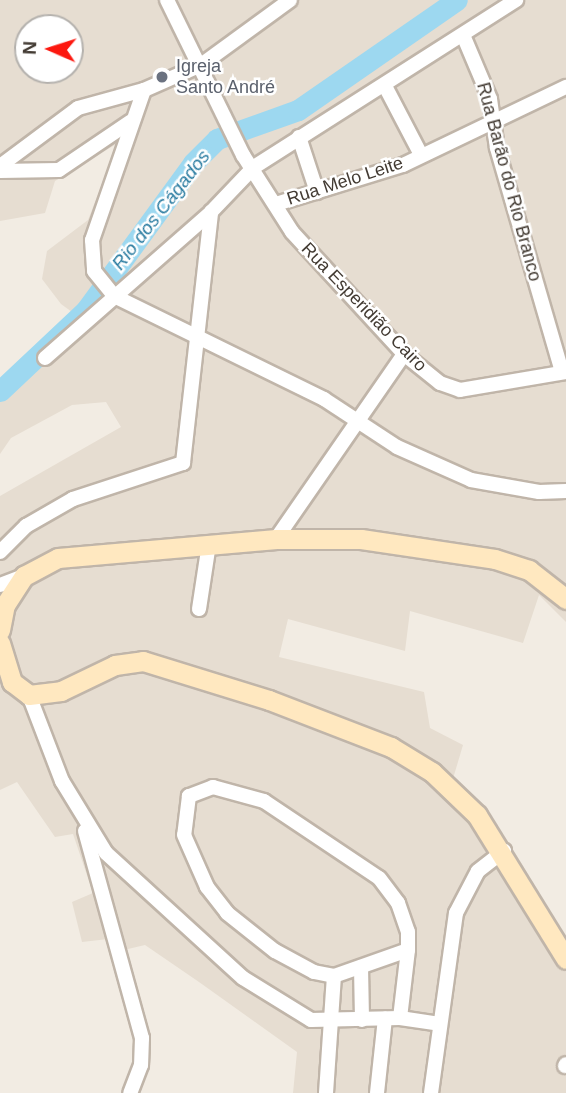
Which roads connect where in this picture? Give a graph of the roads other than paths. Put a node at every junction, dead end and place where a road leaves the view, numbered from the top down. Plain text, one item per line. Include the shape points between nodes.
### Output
1 (167, 0) edge
2 (516, 0) edge
3 (288, 1) edge
4 (463, 35) junction
5 (203, 70) junction
6 (385, 86) junction
7 (566, 87) edge
8 (144, 90) junction
9 (141, 112) junction
10 (493, 119) junction
11 (299, 137) junction
12 (421, 155) junction
13 (0, 166) edge
14 (251, 170) junction
15 (0, 171) edge
16 (317, 192) junction
17 (276, 204) junction
18 (212, 212) junction
19 (113, 294) junction
20 (197, 333) junction
21 (404, 354) junction
22 (46, 358) dead end
23 (564, 372) edge
24 (358, 423) junction
25 (566, 491) edge
26 (276, 539) junction
27 (209, 544) junction
28 (0, 552) edge
29 (24, 576) junction
30 (0, 585) edge
31 (566, 599) edge
32 (199, 609) dead end
33 (0, 630) edge
34 (0, 643) edge
35 (29, 695) junction
36 (82, 822) junction
37 (504, 851) junction
38 (408, 950) junction
39 (566, 959) edge
40 (361, 967) junction
41 (334, 976) junction
42 (385, 1017) junction
43 (400, 1018) junction
44 (362, 1020) junction
45 (333, 1023) junction
46 (440, 1024) junction
47 (130, 1093) edge
48 (326, 1093) edge
49 (377, 1093) edge
50 (431, 1093) edge

1 - 5 street
2 - 4 street
3 - 5 street
4 - 6 street
4 - 10 street, Rua Barão do Rio Branco
5 - 8 street
5 - 14 street, Rua Esperidião Cairo
6 - 11 street
6 - 12 street
7 - 10 street, Rua Melo Leite
8 - 9 street
8 - 13 street via 78,108
9 - 15 street via 112,139 60,170
9 - 19 street via 102,203 90,258 94,271
10 - 12 street, Rua Melo Leite
10 - 23 street, Rua Barão do Rio Branco
11 - 14 street
11 - 16 street
12 - 16 street, Rua Melo Leite
14 - 17 street, Rua Esperidião Cairo
14 - 18 street
16 - 17 street, Rua Melo Leite
17 - 21 street, Rua Esperidião Cairo via 313,257
18 - 19 street
18 - 20 street
19 - 20 street
19 - 22 street
20 - 24 street
20 - 28 street via 183,463 73,499 26,526
21 - 23 street, Rua Esperidião Cairo via 440,383 460,390
21 - 24 street
24 - 25 street via 397,447 471,480 538,492
24 - 26 street
26 - 27 main road
26 - 31 main road via 361,539 495,559 528,570
27 - 29 main road via 58,558
27 - 32 street
29 - 30 street
29 - 33 main road via 5,605
34 - 35 main road via 12,682
35 - 36 street via 47,750
35 - 37 main road via 61,691 115,665 143,661 270,700 363,734 432,772 477,815
36 - 45 street via 138,887 243,978 299,1016
36 - 47 street via 142,1038 141,1065
37 - 39 main road
37 - 46 street via 478,871 460,900
38 - 40 street
38 - 41 street via 405,917 389,890 320,834 235,791 204,788 189,796 184,835 217,901 275,951 314,972
38 - 43 street
40 - 41 street
40 - 44 street
41 - 45 street
42 - 43 street
42 - 44 street
42 - 49 street
43 - 46 street
44 - 45 street
45 - 48 street
46 - 50 street

